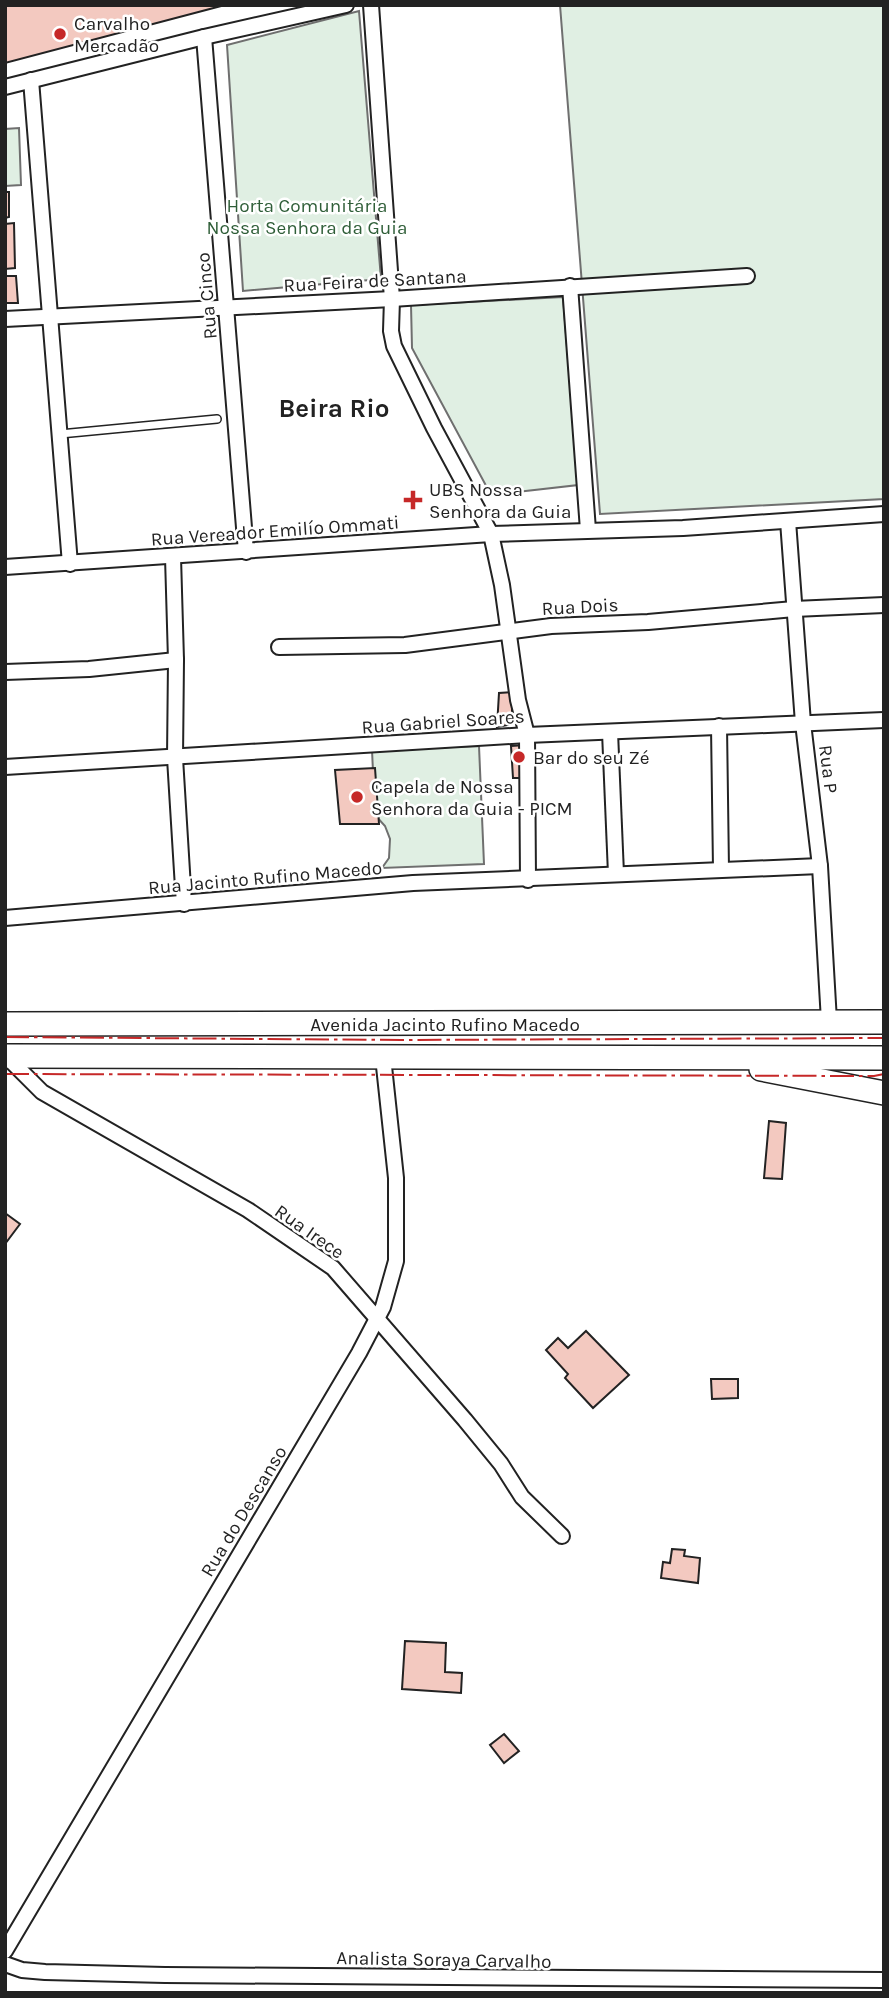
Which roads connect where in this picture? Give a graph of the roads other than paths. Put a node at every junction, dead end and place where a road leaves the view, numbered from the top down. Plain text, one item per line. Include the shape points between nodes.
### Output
1 (346, 5) edge
2 (370, 5) edge
3 (204, 37) junction
4 (31, 80) junction
5 (5, 87) edge
6 (747, 276) dead end
7 (570, 286) junction
8 (392, 299) junction
9 (226, 307) junction
10 (49, 316) junction
11 (5, 319) edge
12 (217, 419) dead end
13 (59, 435) junction
14 (884, 514) edge
15 (788, 521) junction
16 (588, 530) junction
17 (491, 534) junction
18 (246, 552) junction
19 (173, 556) junction
20 (71, 564) junction
21 (5, 567) edge
22 (884, 605) edge
23 (794, 609) junction
24 (509, 631) junction
25 (279, 647) dead end
26 (176, 660) junction
27 (5, 672) edge
28 (884, 720) edge
29 (803, 723) junction
30 (719, 726) junction
31 (610, 732) junction
32 (527, 735) junction
33 (175, 758) junction
34 (5, 767) edge
35 (820, 866) junction
36 (721, 869) junction
37 (616, 874) junction
38 (527, 880) junction
39 (184, 904) junction
40 (5, 918) edge
41 (884, 1009) edge
42 (841, 1021) junction
43 (884, 1022) edge
44 (550, 1023) junction
45 (5, 1024) edge
46 (345, 1024) junction
47 (6, 1056) edge
48 (246, 1057) junction
49 (383, 1057) junction
50 (459, 1057) junction
51 (884, 1058) edge
52 (710, 1059) junction
53 (884, 1093) edge
54 (377, 1319) junction
55 (562, 1536) dead end
56 (5, 1951) edge
57 (5, 1964) edge
58 (884, 1980) edge

1 - 3 street
2 - 8 street
3 - 4 street
3 - 9 street, Rua Cinco
4 - 5 street
4 - 10 street
6 - 7 street, Rua Feira de Santana
7 - 8 street, Rua Feira de Santana
7 - 16 street
8 - 9 street, Rua Feira de Santana
8 - 17 street via 394,346
9 - 10 street, Rua Feira de Santana
9 - 18 street, Rua Cinco
10 - 11 street, Rua Feira de Santana
10 - 13 street
12 - 13 lane
13 - 20 street
14 - 15 street, Rua Vereador Emilío Ommati
15 - 16 street, Rua Vereador Emilío Ommati
15 - 23 street, Rua P
16 - 17 street, Rua Vereador Emilío Ommati
17 - 18 street, Rua Vereador Emilío Ommati
17 - 24 street
18 - 19 street, Rua Vereador Emilío Ommati
19 - 20 street, Rua Vereador Emilío Ommati
19 - 26 street
20 - 21 street, Rua Vereador Emilío Ommati
22 - 23 street, Rua Dois
23 - 24 street, Rua Dois
23 - 29 street, Rua P
24 - 25 street, Rua Dois via 405,645
24 - 32 street
26 - 27 street
26 - 33 street
28 - 29 street, Rua Gabriel Soares
29 - 30 street, Rua Gabriel Soares
29 - 35 street, Rua P
30 - 31 street, Rua Gabriel Soares
30 - 36 street
31 - 32 street, Rua Gabriel Soares
31 - 37 street
32 - 33 street, Rua Gabriel Soares
32 - 38 street
33 - 34 street, Rua Gabriel Soares
33 - 39 street
35 - 36 street, Rua Jacinto Rufino Macedo
35 - 42 street, Rua P
36 - 37 street, Rua Jacinto Rufino Macedo
37 - 38 street, Rua Jacinto Rufino Macedo
38 - 39 street, Rua Jacinto Rufino Macedo via 413,883
39 - 40 street, Rua Jacinto Rufino Macedo
41 - 42 main road
42 - 43 main road, Avenida Jacinto Rufino Macedo
42 - 44 main road, Avenida Jacinto Rufino Macedo
44 - 46 main road, Avenida Jacinto Rufino Macedo
44 - 50 main road via 569,1034 569,1044 518,1046
45 - 46 main road, Avenida Jacinto Rufino Macedo
46 - 48 main road via 280,1032 240,1031 232,1035 229,1045
47 - 48 main road, Avenida Jacinto Rufino Macedo
47 - 54 street, Rua Irece via 42,1092 248,1210 313,1254 339,1275
48 - 49 main road, Avenida Jacinto Rufino Macedo
49 - 50 main road, Avenida Jacinto Rufino Macedo
49 - 54 street, Rua do Descanso via 396,1178 396,1261
50 - 52 main road, Avenida Jacinto Rufino Macedo
51 - 52 main road, Avenida Jacinto Rufino Macedo
52 - 53 main road
54 - 55 street, Rua Irece via 501,1464 522,1497
54 - 56 street, Rua do Descanso
57 - 58 street, Analista Soraya Carvalho via 44,1972 166,1975

